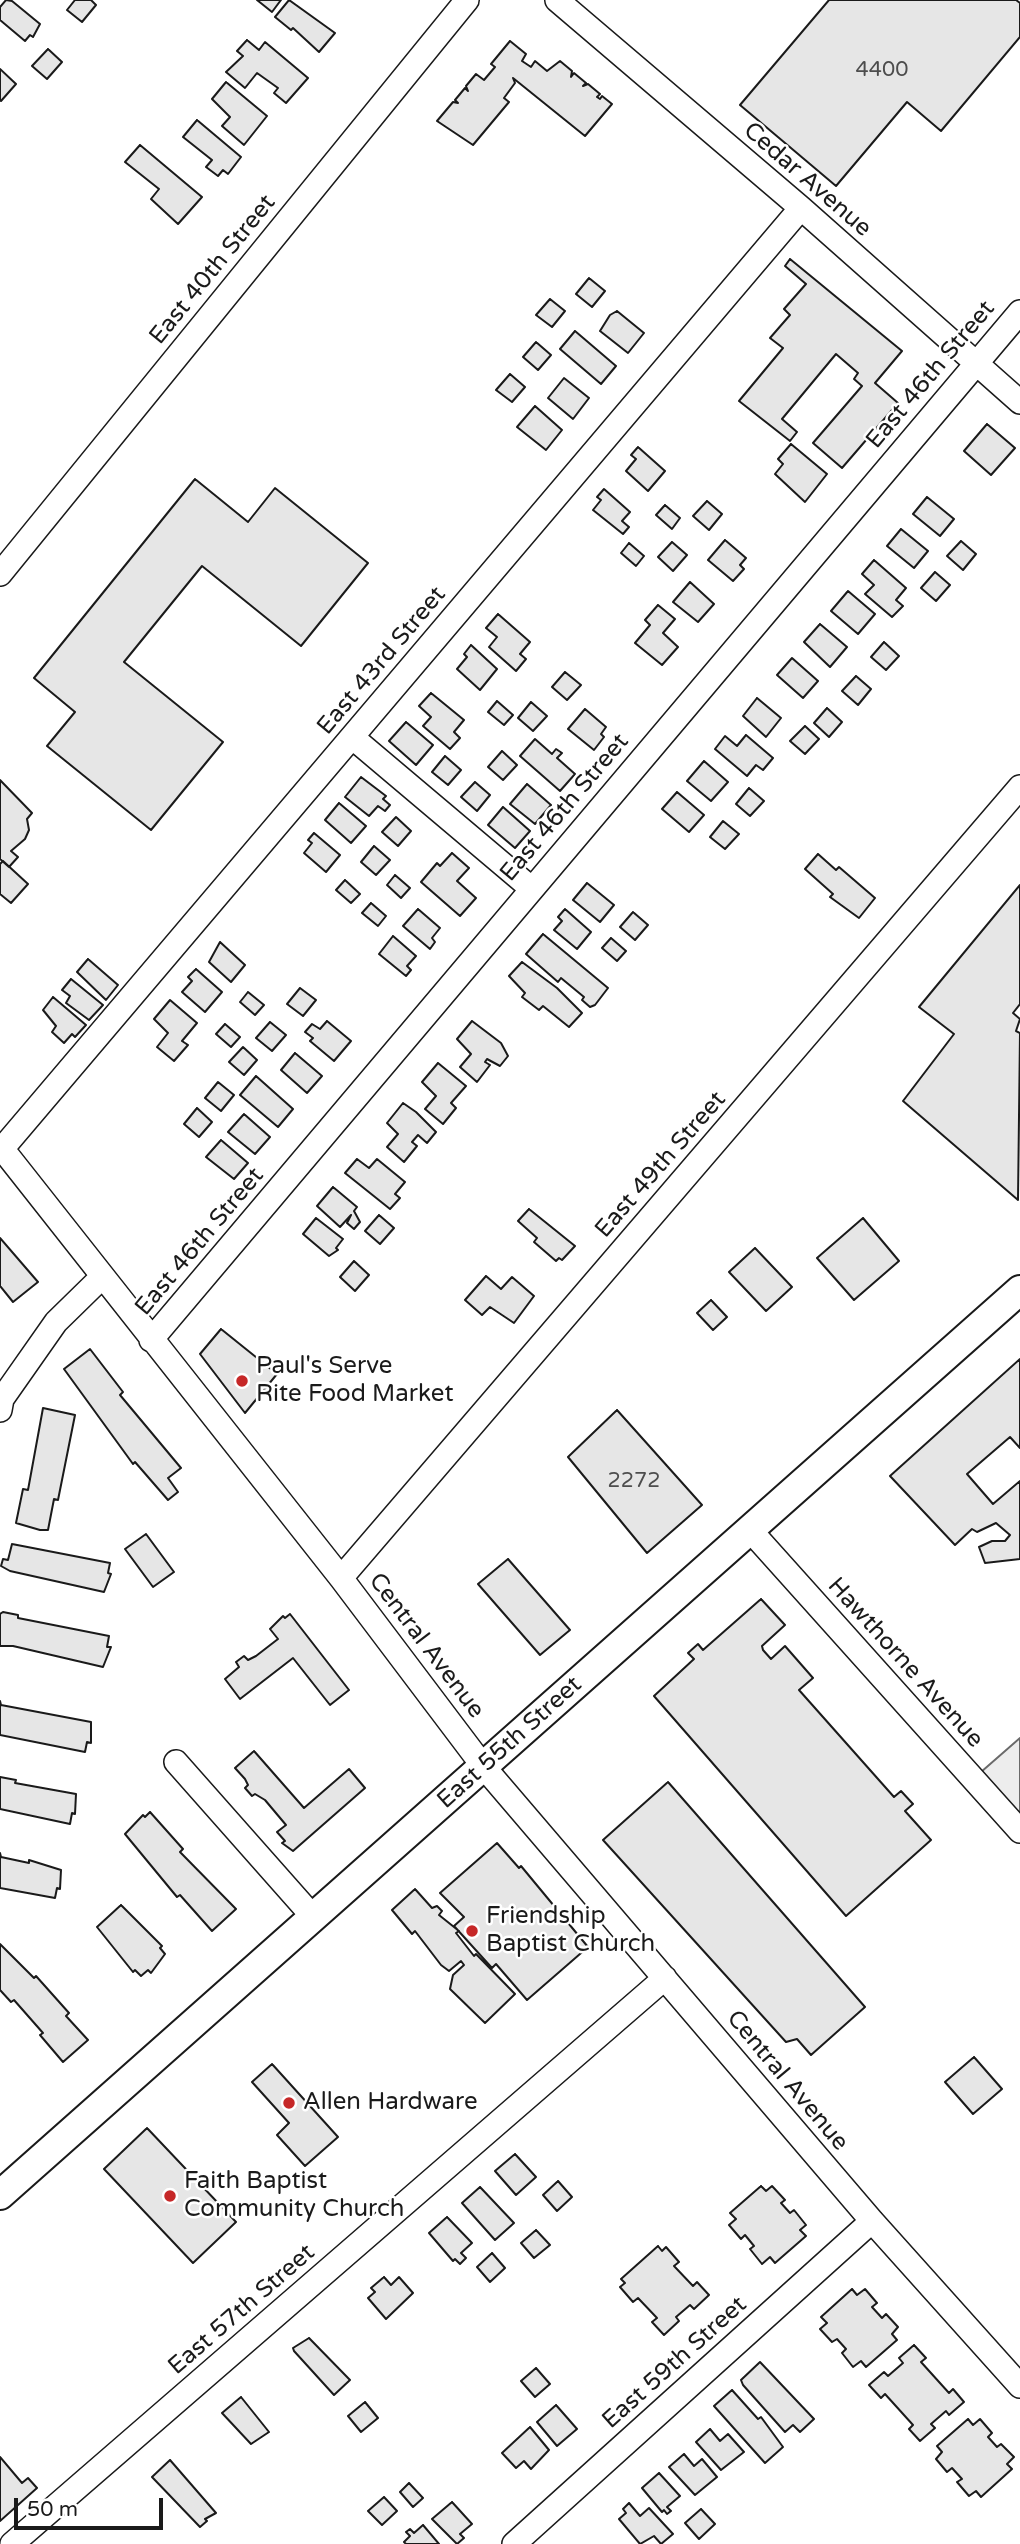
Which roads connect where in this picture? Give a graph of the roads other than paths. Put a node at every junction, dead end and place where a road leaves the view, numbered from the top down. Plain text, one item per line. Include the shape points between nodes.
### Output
1 (467, 0) edge
2 (557, 0) edge
3 (801, 208) junction
4 (1020, 312) edge
5 (974, 365) junction
6 (1020, 402) edge
7 (0, 574) edge
8 (352, 737) junction
9 (1020, 787) edge
10 (532, 889) junction
11 (1, 1147) edge
12 (102, 1277) junction
13 (1019, 1294) edge
14 (152, 1340) junction
15 (1, 1403) edge
16 (750, 1530) junction
17 (341, 1578) junction
18 (176, 1762) dead end
19 (484, 1766) junction
20 (1020, 1832) edge
21 (314, 1918) junction
22 (665, 1978) junction
23 (0, 2195) edge
24 (872, 2221) junction
25 (1020, 2386) edge
26 (12, 2544) edge
27 (514, 2544) edge

1 - 7 street, East 40th Street
2 - 3 street, Cedar Avenue
3 - 5 street, Cedar Avenue
3 - 8 street, East 43rd Street
4 - 5 street, East 46th Street
5 - 6 street, Cedar Avenue
5 - 10 street, East 46th Street
8 - 10 street
8 - 11 street, East 43rd Street
9 - 17 street, East 49th Street
10 - 14 street, East 46th Street
11 - 12 street, Central Avenue
12 - 14 street, Central Avenue
12 - 15 street via 56,1322
13 - 16 main road, East 55th Street
14 - 17 street, Central Avenue
16 - 19 main road, East 55th Street
16 - 20 street, Hawthorne Avenue
17 - 19 street, Central Avenue
18 - 21 street
19 - 21 main road, East 55th Street
19 - 22 street, Central Avenue
21 - 23 main road, East 55th Street
22 - 24 street, Central Avenue
22 - 26 street, East 57th Street
24 - 25 street, Central Avenue
24 - 27 street, East 59th Street

